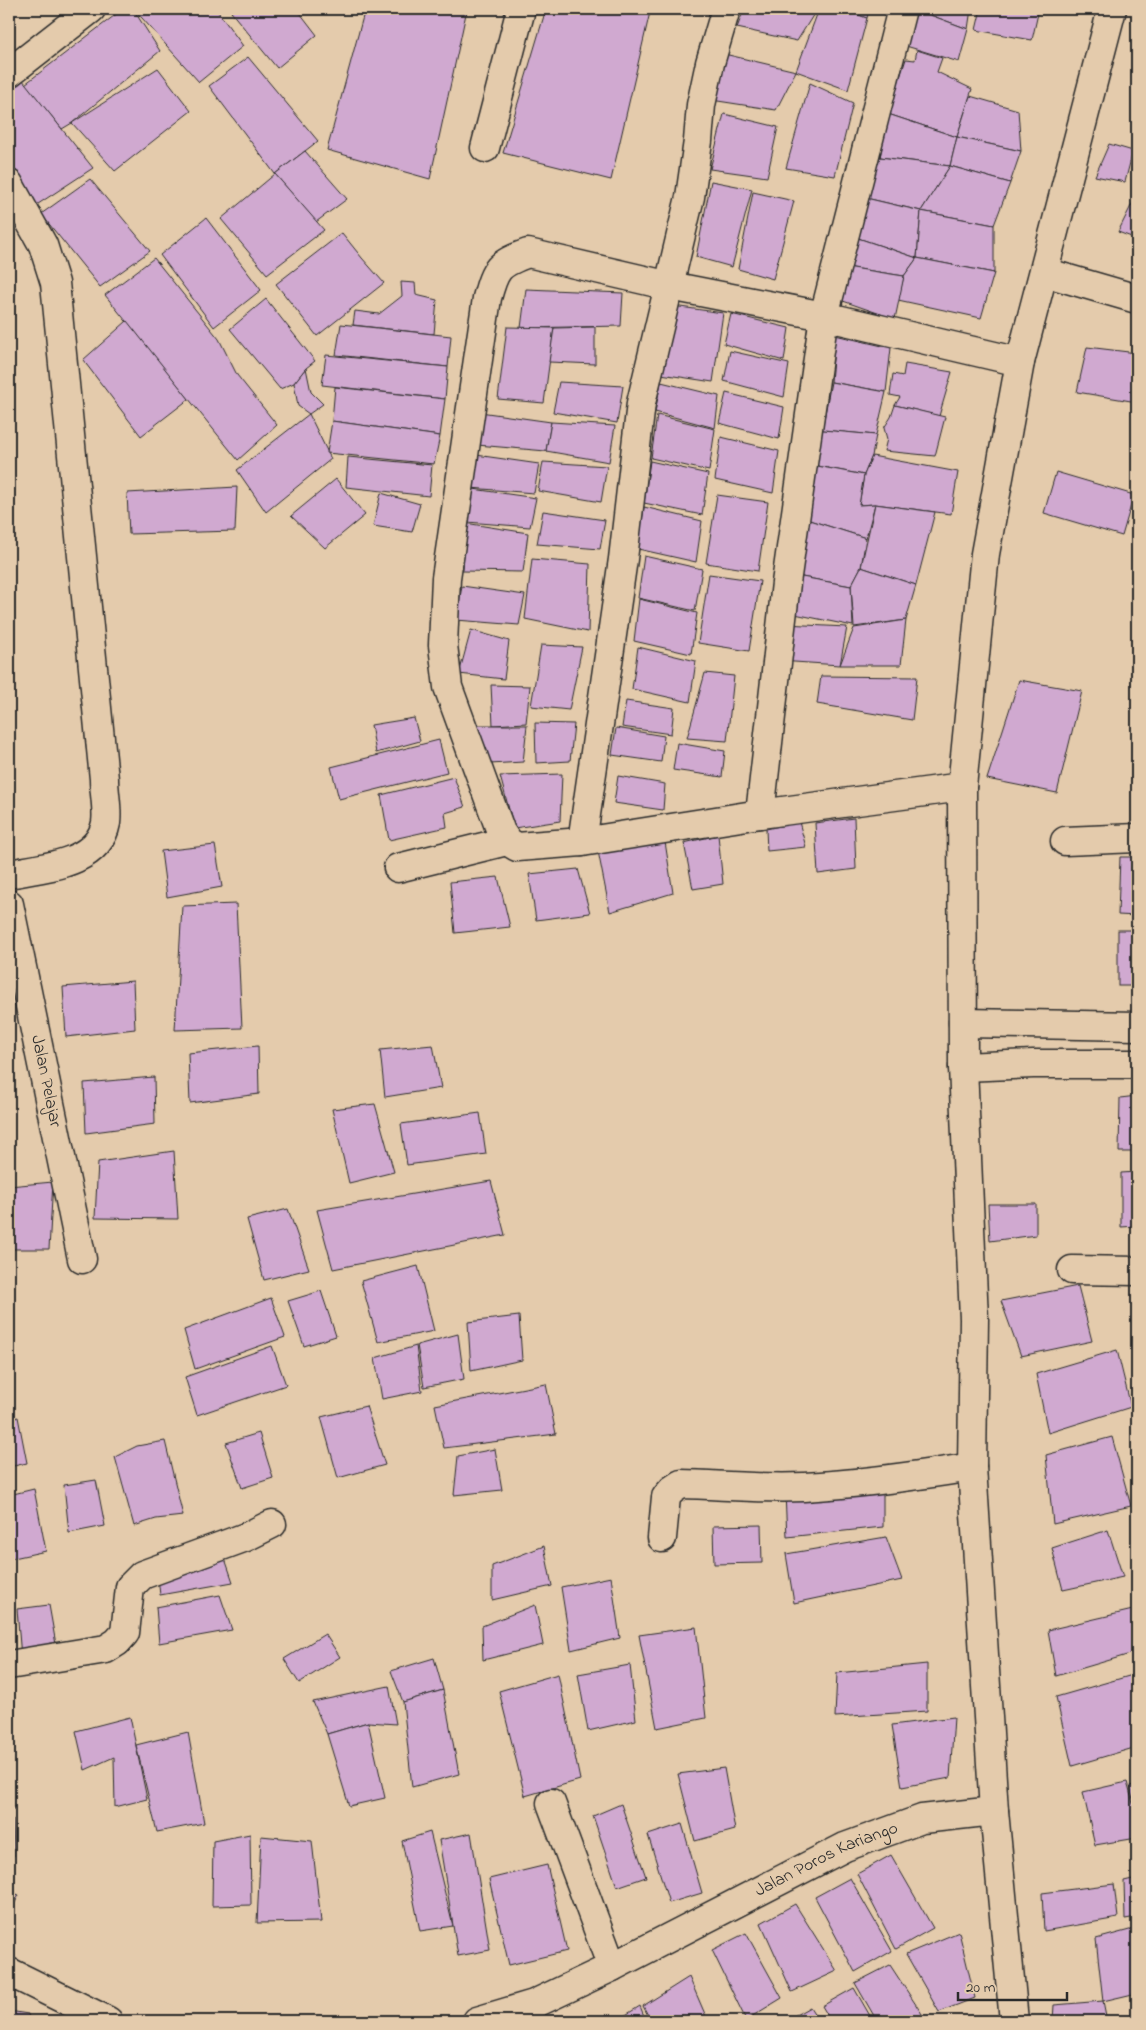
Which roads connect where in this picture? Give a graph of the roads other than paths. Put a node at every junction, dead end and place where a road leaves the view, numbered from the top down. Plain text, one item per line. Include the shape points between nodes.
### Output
1 (91, 9) edge
2 (521, 9) edge
3 (726, 9) edge
4 (902, 9) edge
5 (1112, 9) edge
6 (9, 73) edge
7 (485, 148) dead end
8 (9, 184) edge
9 (1044, 272) junction
10 (670, 286) junction
11 (1137, 299) edge
12 (824, 316) junction
13 (1020, 362) junction
14 (962, 787) junction
15 (760, 814) junction
16 (1137, 838) edge
17 (1065, 840) dead end
18 (507, 841) junction
19 (582, 842) junction
20 (398, 868) dead end
21 (9, 874) edge
22 (9, 904) edge
23 (963, 1023) junction
24 (1137, 1026) edge
25 (1137, 1064) edge
26 (963, 1067) junction
27 (82, 1260) dead end
28 (1072, 1270) dead end
29 (1137, 1270) edge
30 (972, 1467) junction
31 (272, 1524) dead end
32 (662, 1538) dead end
33 (9, 1665) edge
34 (550, 1803) dead end
35 (994, 1811) junction
36 (612, 1967) junction
37 (9, 1972) edge
38 (108, 2021) edge
39 (477, 2021) edge
40 (1014, 2021) edge

1 - 6 street
2 - 7 street
3 - 10 street via 700,105 690,197
4 - 12 street
5 - 9 street
8 - 21 street via 43,245 55,283 106,822 100,840 88,852 68,862
9 - 11 street
9 - 13 street
10 - 12 street
10 - 18 street via 528,253 505,262 493,275 486,298 446,578 443,645 448,687
10 - 19 street via 641,403 624,559
12 - 13 street
12 - 15 street via 786,583
13 - 14 street via 984,554
14 - 15 street
14 - 23 street
15 - 19 street
16 - 17 street
18 - 19 street via 517,847
18 - 20 street
22 - 27 street, Jalan Pelajar
23 - 24 street
23 - 26 street
25 - 26 street
26 - 30 street via 974,1318
28 - 29 street
30 - 32 street via 882,1481 803,1487 681,1484 666,1497
30 - 35 street
31 - 33 street via 246,1537 142,1575 130,1587 125,1633 106,1649
34 - 36 street
35 - 36 street, Jalan Poros Kariango via 922,1819 845,1847
35 - 40 street
36 - 39 street, Jalan Poros Kariango via 534,2004
37 - 38 street

